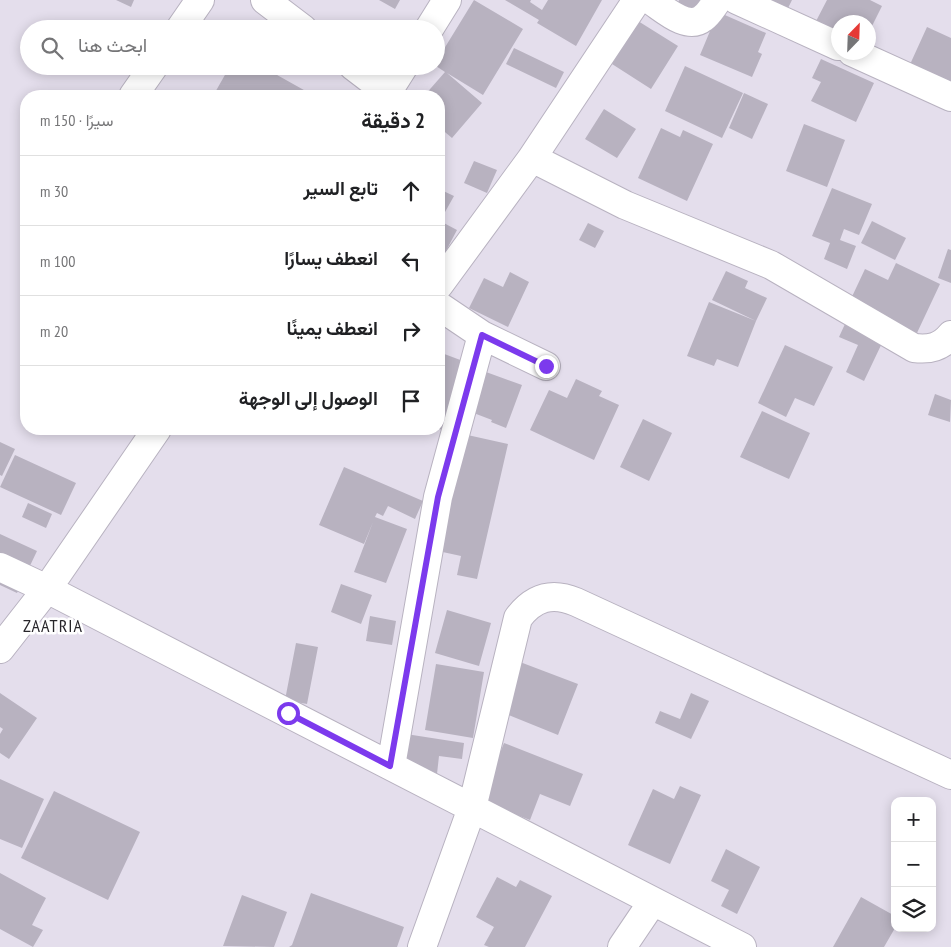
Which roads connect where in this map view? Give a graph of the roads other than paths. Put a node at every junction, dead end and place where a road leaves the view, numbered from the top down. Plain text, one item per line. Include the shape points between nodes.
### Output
1 (200, 0) edge
2 (265, 0) edge
3 (447, 0) edge
4 (637, 0) edge
5 (650, 0) edge
6 (718, 0) edge
7 (737, 0) edge
8 (186, 20) edge
9 (291, 20) edge
10 (435, 20) edge
11 (831, 43) edge
12 (869, 60) edge
13 (147, 75) edge
14 (364, 75) edge
15 (398, 75) edge
16 (136, 90) edge
17 (381, 90) edge
18 (389, 90) edge
19 (951, 98) edge
20 (532, 158) junction
21 (445, 277) edge
22 (445, 310) edge
23 (482, 335) junction
24 (951, 335) edge
25 (546, 366) dead end
26 (153, 435) edge
27 (0, 567) edge
28 (47, 589) junction
29 (0, 649) edge
30 (390, 766) junction
31 (951, 775) edge
32 (472, 808) junction
33 (653, 901) junction
34 (422, 947) edge
35 (622, 947) edge
36 (742, 947) edge

1 - 8 street
2 - 9 street
3 - 10 street
4 - 20 street
5 - 6 street via 691,23 705,17
7 - 11 street
12 - 19 street
13 - 16 street
14 - 17 street
15 - 18 street
20 - 21 street
20 - 24 street via 625,205 771,265 914,348 934,348
22 - 23 street
23 - 25 street
23 - 30 street via 438,497
26 - 28 street
27 - 28 street
28 - 29 street
28 - 30 street
30 - 32 street
31 - 32 street via 576,602 550,596 537,600 518,618
32 - 33 street
32 - 34 street
33 - 35 street
33 - 36 street

